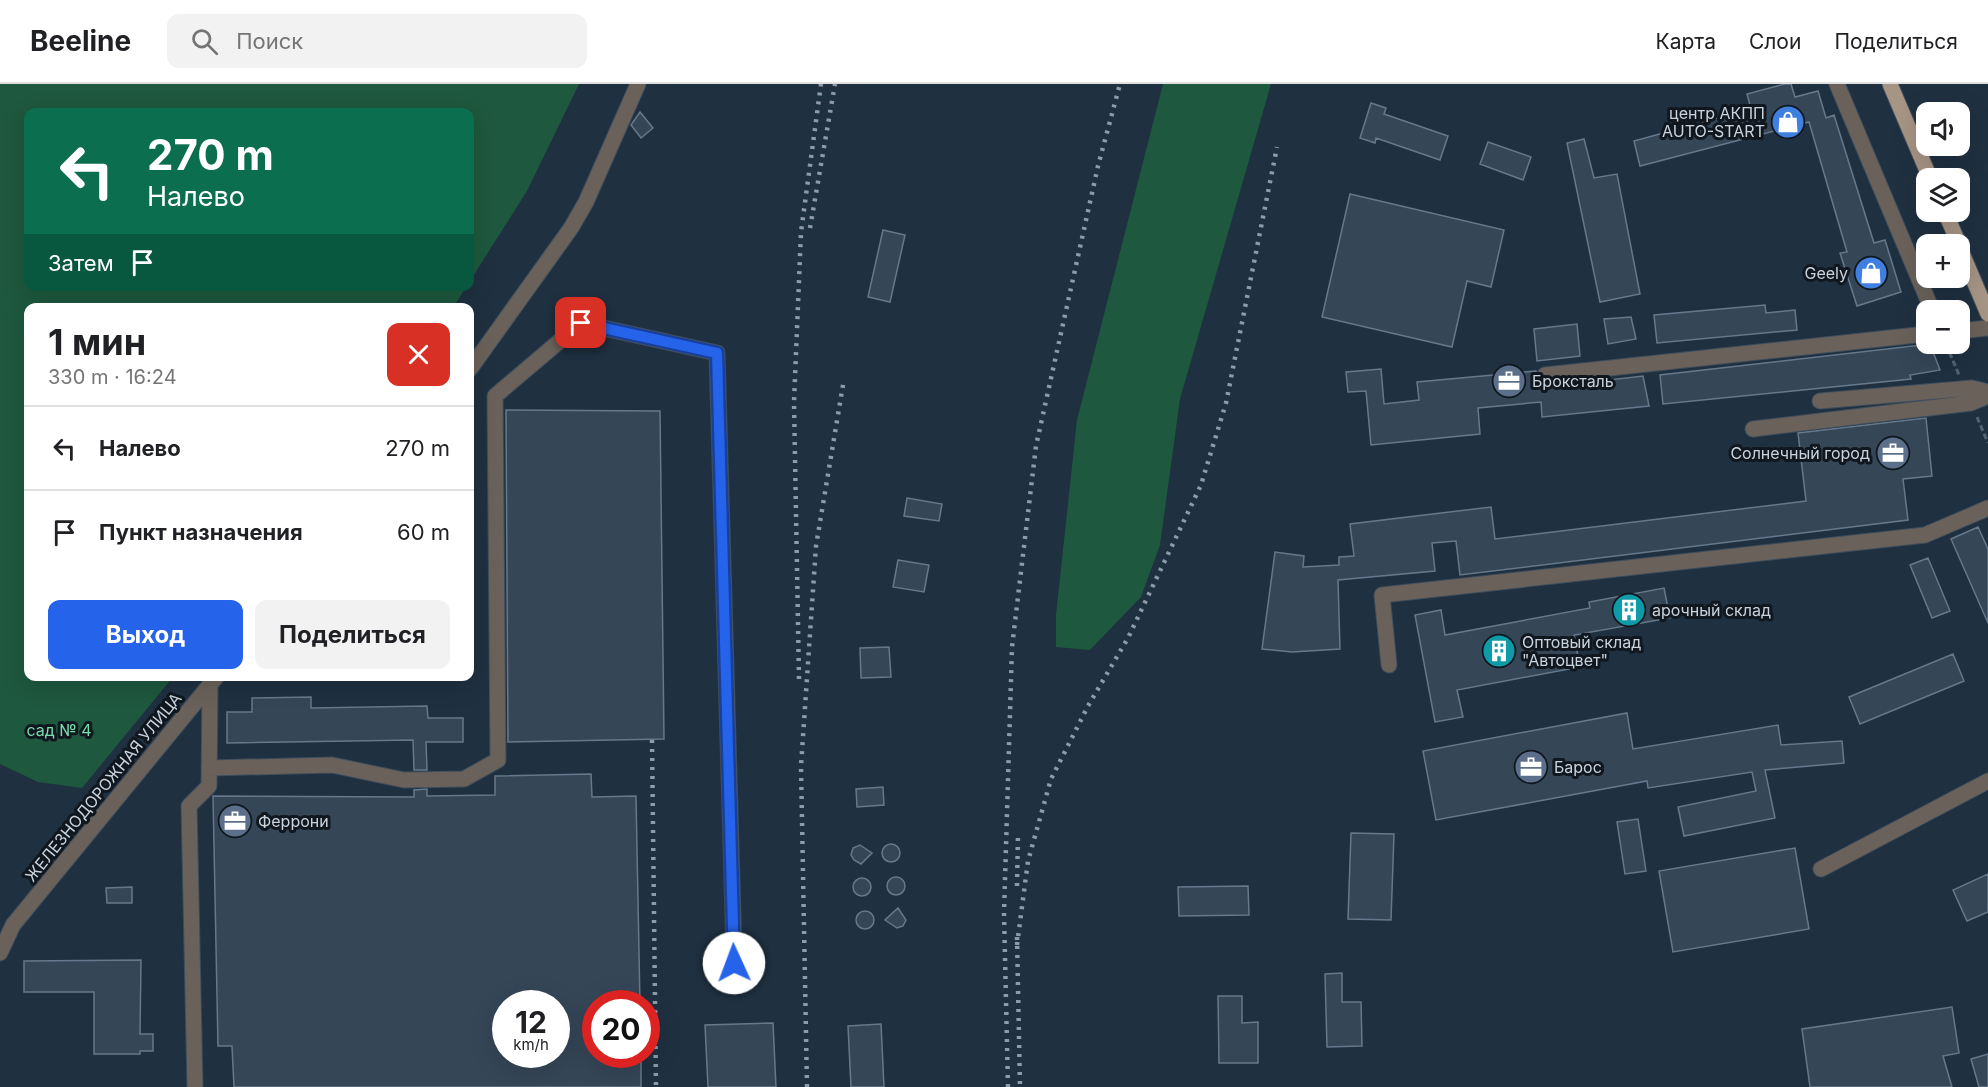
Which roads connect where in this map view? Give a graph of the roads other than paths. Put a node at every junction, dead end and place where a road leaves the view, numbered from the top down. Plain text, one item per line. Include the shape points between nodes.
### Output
1 (638, 84) edge
2 (1838, 84) edge
3 (1890, 84) edge
4 (1926, 168) edge
5 (1970, 271) edge
6 (1928, 300) edge
7 (1988, 314) edge
8 (1988, 328) edge
9 (1970, 330) edge
10 (1916, 335) edge
11 (474, 363) edge
12 (1545, 375) dead end
13 (1988, 394) edge
14 (1820, 401) dead end
15 (1753, 429) dead end
16 (1988, 508) edge
17 (1389, 664) dead end
18 (214, 681) edge
19 (209, 768) junction
20 (1988, 781) edge
21 (1821, 869) dead end
22 (0, 954) edge
23 (735, 987) dead end
24 (195, 1087) edge

1 - 11 street via 571,228
2 - 6 street
3 - 4 main road
5 - 7 main road
8 - 9 street
10 - 12 street
13 - 14 street via 1972,388
13 - 15 street via 1976,402
16 - 17 street via 1925,535 1382,595
18 - 19 street
18 - 22 street, ЖЕЛЕЗНОДОРОЖНАЯ УЛИЦА via 13,925
19 - 23 street via 332,765 404,780 464,779 498,760 495,396 581,323 717,353
19 - 24 street via 209,786 189,806
20 - 21 street

